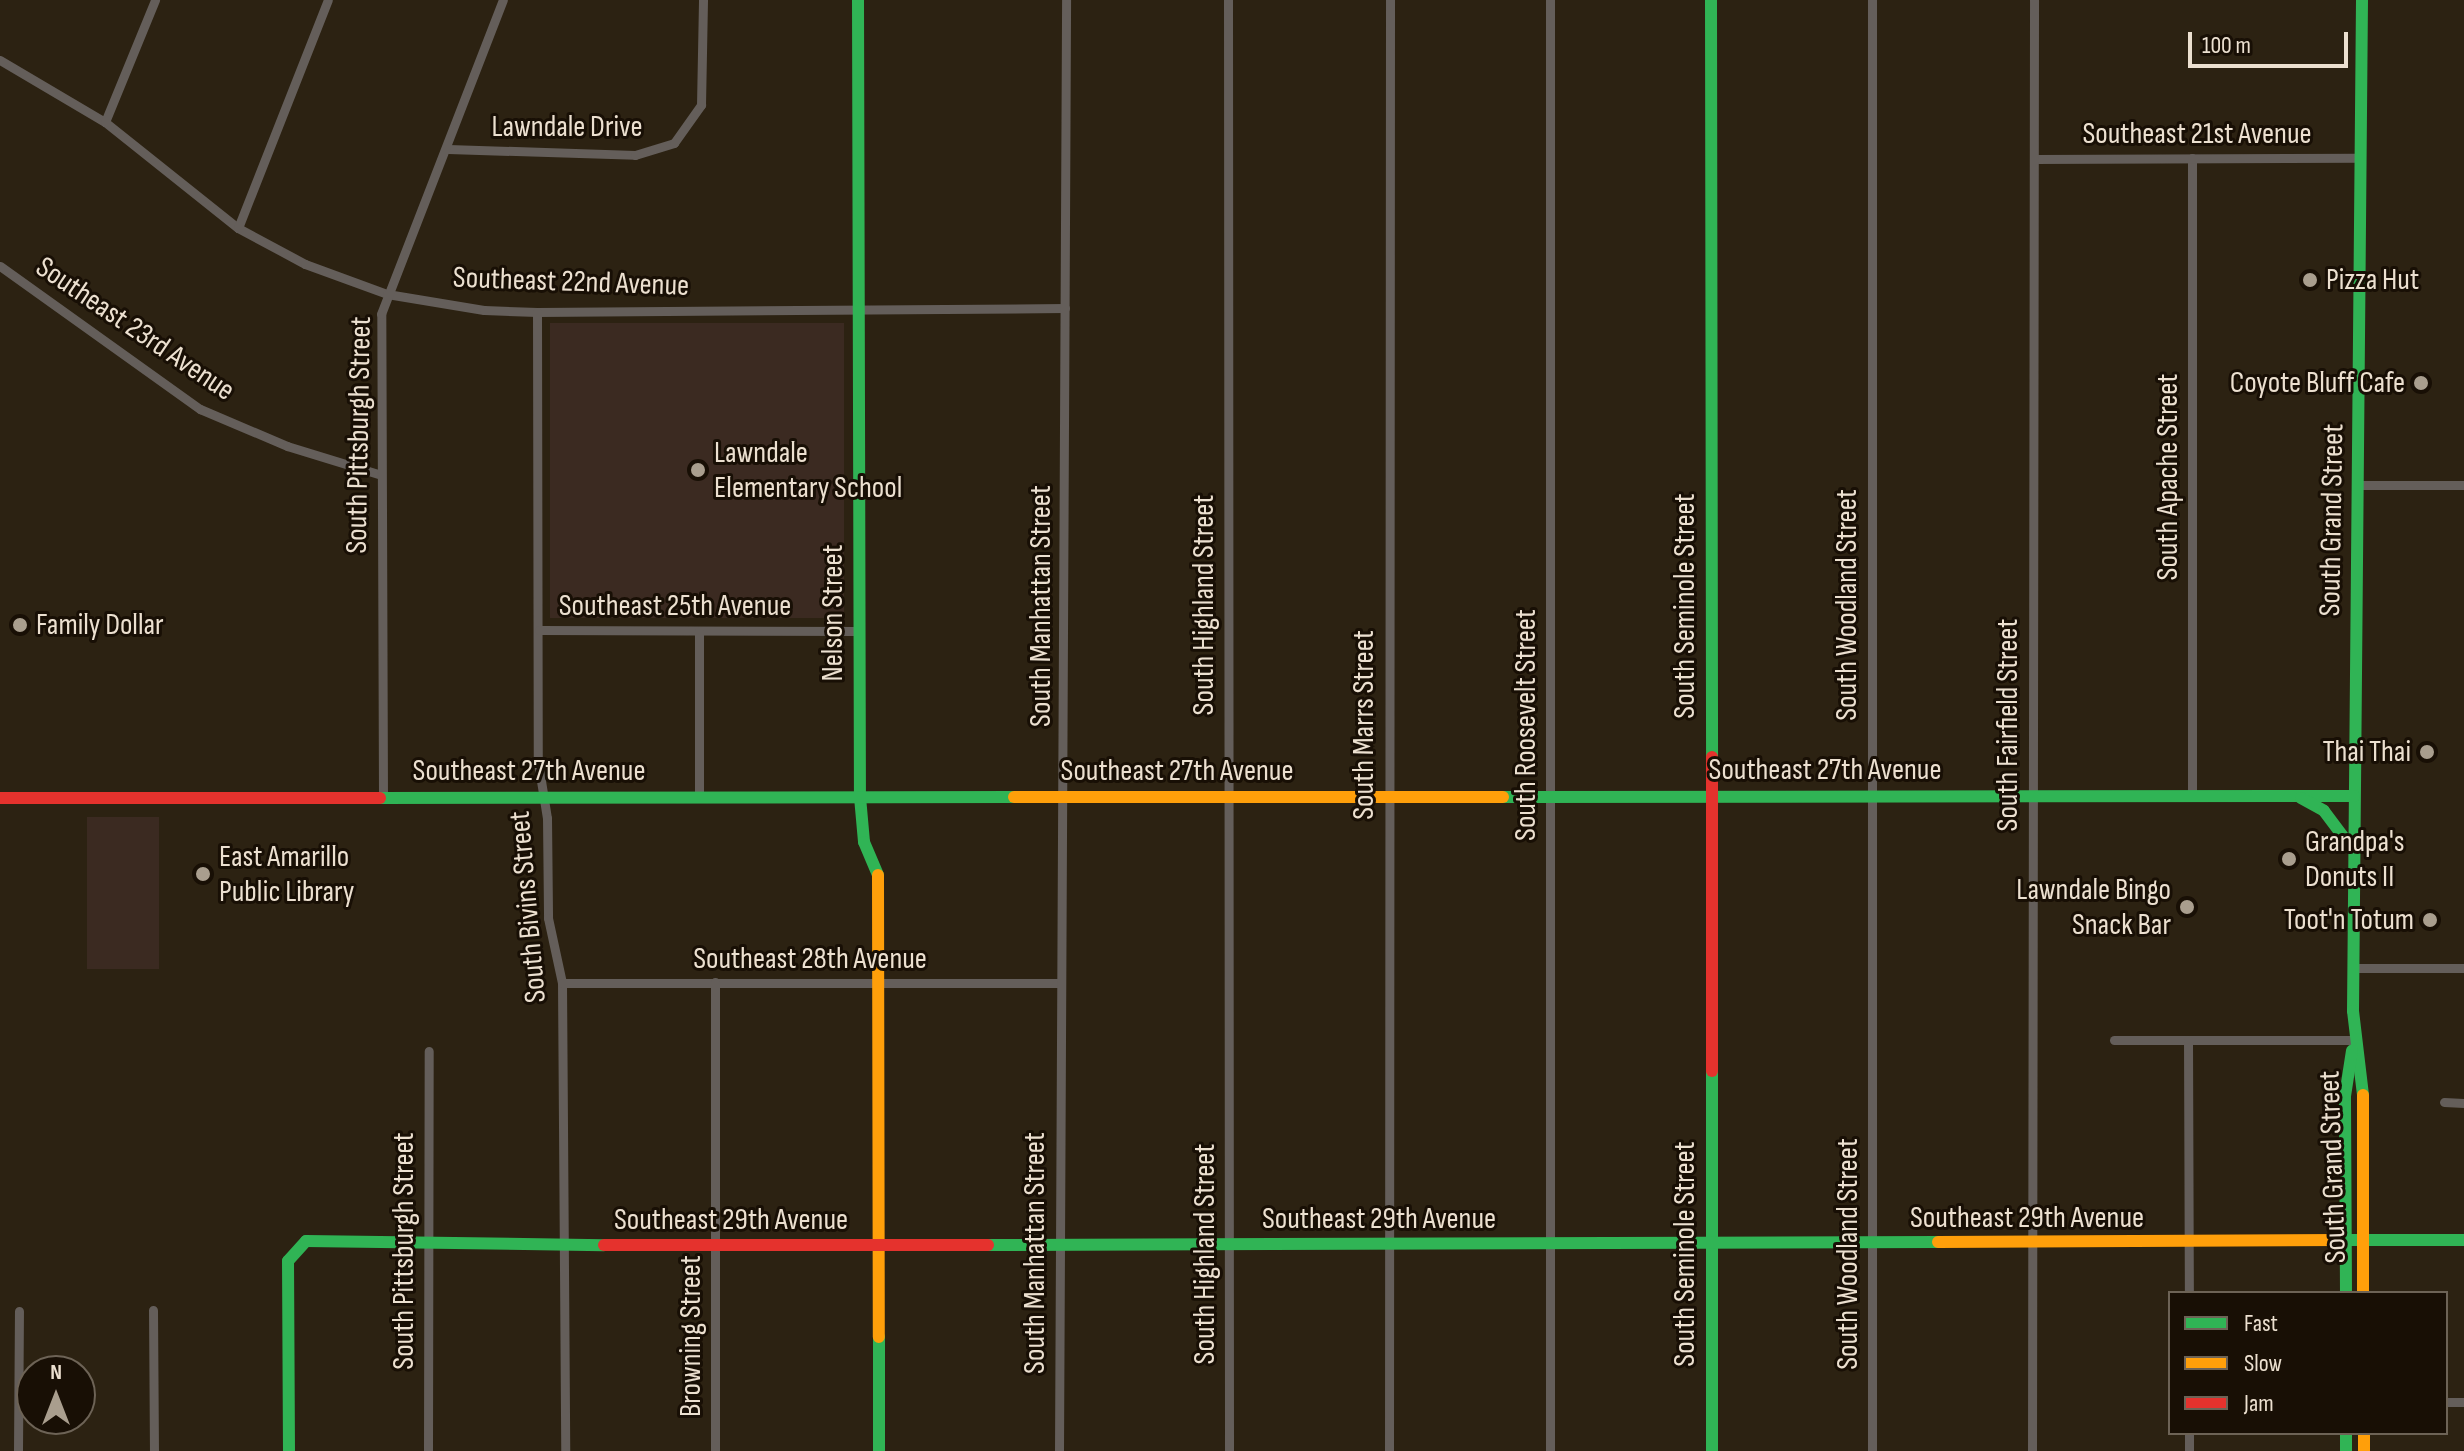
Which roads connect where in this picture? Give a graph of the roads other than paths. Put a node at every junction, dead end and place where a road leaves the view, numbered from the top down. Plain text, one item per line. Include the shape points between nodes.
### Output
1 (155, 0) edge
2 (328, 0) edge
3 (503, 0) edge
4 (703, 0) edge
5 (858, 0) edge
6 (1066, 0) edge
7 (1228, 0) edge
8 (1390, 0) edge
9 (1550, 0) edge
10 (1711, 0) edge
11 (1872, 0) edge
12 (2034, 0) edge
13 (2362, 0) edge
14 (0, 60) edge
15 (105, 122) junction
16 (448, 149) junction
17 (2192, 158) junction
18 (2360, 158) junction
19 (2034, 159) junction
20 (238, 228) junction
21 (0, 266) edge
22 (387, 294) junction
23 (1065, 308) junction
24 (858, 309) junction
25 (537, 312) junction
26 (381, 475) junction
27 (2358, 485) junction
28 (2464, 485) edge
29 (539, 630) junction
30 (699, 631) junction
31 (860, 631) junction
32 (1228, 796) junction
33 (1388, 796) junction
34 (1549, 796) junction
35 (1711, 796) junction
36 (1871, 796) junction
37 (2032, 796) junction
38 (2192, 796) junction
39 (2298, 796) junction
40 (2354, 796) junction
41 (383, 797) junction
42 (543, 797) junction
43 (699, 797) junction
44 (860, 797) junction
45 (1065, 797) junction
46 (0, 798) edge
47 (2354, 851) junction
48 (2353, 968) junction
49 (2464, 968) edge
50 (715, 982) junction
51 (562, 983) junction
52 (878, 983) junction
53 (1058, 983) junction
54 (2114, 1040) dead end
55 (2188, 1040) junction
56 (2354, 1040) junction
57 (429, 1051) dead end
58 (2444, 1102) dead end
59 (2464, 1103) edge
60 (2464, 1240) edge
61 (425, 1241) junction
62 (2363, 1241) junction
63 (2032, 1244) junction
64 (2189, 1244) junction
65 (2346, 1244) junction
66 (563, 1245) junction
67 (1389, 1245) junction
68 (1550, 1245) junction
69 (1711, 1245) junction
70 (1872, 1245) junction
71 (715, 1246) junction
72 (879, 1246) junction
73 (1059, 1246) junction
74 (1228, 1246) junction
75 (2189, 1291) edge
76 (2346, 1291) edge
77 (2363, 1291) edge
78 (153, 1310) dead end
79 (19, 1311) dead end
80 (18, 1451) edge
81 (154, 1451) edge
82 (289, 1451) edge
83 (428, 1451) edge
84 (565, 1451) edge
85 (715, 1451) edge
86 (879, 1451) edge
87 (1059, 1451) edge
88 (1229, 1451) edge
89 (1389, 1451) edge
90 (1550, 1451) edge
91 (1712, 1451) edge
92 (1872, 1451) edge
93 (2032, 1451) edge

1 - 15 street
2 - 20 street
3 - 16 street, South Pittsburgh Street
4 - 16 street, Lawndale Drive via 701,105 674,143 635,155
5 - 24 street, Nelson Street
6 - 23 street, South Manhattan Street
7 - 32 street, South Highland Street
8 - 33 street, South Marrs Street
9 - 34 street, South Roosevelt Street
10 - 35 street, South Seminole Street
11 - 36 street, South Woodland Street
12 - 19 street, South Fairfield Street
13 - 18 street, South Grand Street
14 - 15 street, Southeast 22nd Avenue
15 - 20 street, Southeast 22nd Avenue
16 - 22 street, South Pittsburgh Street
17 - 18 street, Southeast 21st Avenue
17 - 19 street, Southeast 21st Avenue
17 - 38 street, South Apache Street
18 - 27 street, South Grand Street
19 - 37 street, South Fairfield Street
20 - 22 street, Southeast 22nd Avenue via 305,264
21 - 26 street, Southeast 23rd Avenue via 200,409 287,446
22 - 25 street, Southeast 22nd Avenue via 484,310
22 - 26 street, South Pittsburgh Street via 381,314
23 - 24 street, Southeast 22nd Avenue
23 - 45 street, South Manhattan Street
24 - 25 street, Southeast 22nd Avenue
24 - 31 street, Nelson Street
25 - 29 street, South Bivins Street
26 - 41 street, South Pittsburgh Street
27 - 28 street
27 - 40 street, South Grand Street
29 - 30 street, Southeast 25th Avenue
29 - 42 street, South Bivins Street
30 - 31 street, Southeast 25th Avenue
30 - 43 street
31 - 44 street, Nelson Street
32 - 33 street, Southeast 27th Avenue
32 - 45 street, Southeast 27th Avenue
32 - 74 street, South Highland Street
33 - 34 street, Southeast 27th Avenue
33 - 67 street, South Marrs Street
34 - 35 street, Southeast 27th Avenue
34 - 68 street, South Roosevelt Street
35 - 36 street, Southeast 27th Avenue
35 - 69 street, South Seminole Street
36 - 37 street, Southeast 27th Avenue
36 - 70 street, South Woodland Street
37 - 38 street, Southeast 27th Avenue
37 - 63 street, South Fairfield Street
38 - 39 street, Southeast 27th Avenue
39 - 40 street, Southeast 27th Avenue
39 - 47 street via 2324,811
40 - 47 street, South Grand Street
41 - 42 street, Southeast 27th Avenue
41 - 46 street, Southeast 27th Avenue
42 - 43 street, Southeast 27th Avenue
42 - 51 street, South Bivins Street via 548,918
43 - 44 street, Southeast 27th Avenue
44 - 45 street, Southeast 27th Avenue
44 - 52 street, Nelson Street via 864,842 878,876
45 - 53 street, South Manhattan Street
47 - 48 street, South Grand Street
48 - 49 street
48 - 56 street, South Grand Street
50 - 51 street, Southeast 28th Avenue
50 - 52 street, Southeast 28th Avenue
50 - 71 street, Browning Street
51 - 66 street, South Bivins Street
52 - 53 street, Southeast 28th Avenue
52 - 72 street, Nelson Street
53 - 73 street, South Manhattan Street
54 - 55 street
55 - 56 street
55 - 64 street
56 - 62 street, South Grand Street via 2363,1096
56 - 65 street, South Grand Street via 2345,1096
57 - 61 street, South Pittsburgh Street
58 - 59 street
60 - 62 street, Southeast 29th Avenue
61 - 66 street, Southeast 29th Avenue
61 - 82 street, Southeast 29th Avenue via 306,1241 295,1247 288,1261
61 - 83 street, South Pittsburgh Street
62 - 65 street, Southeast 29th Avenue
62 - 77 street, South Grand Street
63 - 64 street, Southeast 29th Avenue
63 - 70 street, Southeast 29th Avenue
63 - 93 street, South Fairfield Street
64 - 65 street, Southeast 29th Avenue
64 - 75 street
65 - 76 street, South Grand Street
66 - 71 street, Southeast 29th Avenue
66 - 84 street, South Bivins Street
67 - 68 street, Southeast 29th Avenue
67 - 74 street, Southeast 29th Avenue
67 - 89 street, South Marrs Street
68 - 69 street, Southeast 29th Avenue
68 - 90 street, South Roosevelt Street
69 - 70 street, Southeast 29th Avenue
69 - 91 street, South Seminole Street
70 - 92 street, South Woodland Street
71 - 72 street, Southeast 29th Avenue
71 - 85 street, Browning Street
72 - 73 street, Southeast 29th Avenue
72 - 86 street, Nelson Street
73 - 74 street, Southeast 29th Avenue
73 - 87 street, South Manhattan Street
74 - 88 street, South Highland Street
78 - 81 street
79 - 80 street

